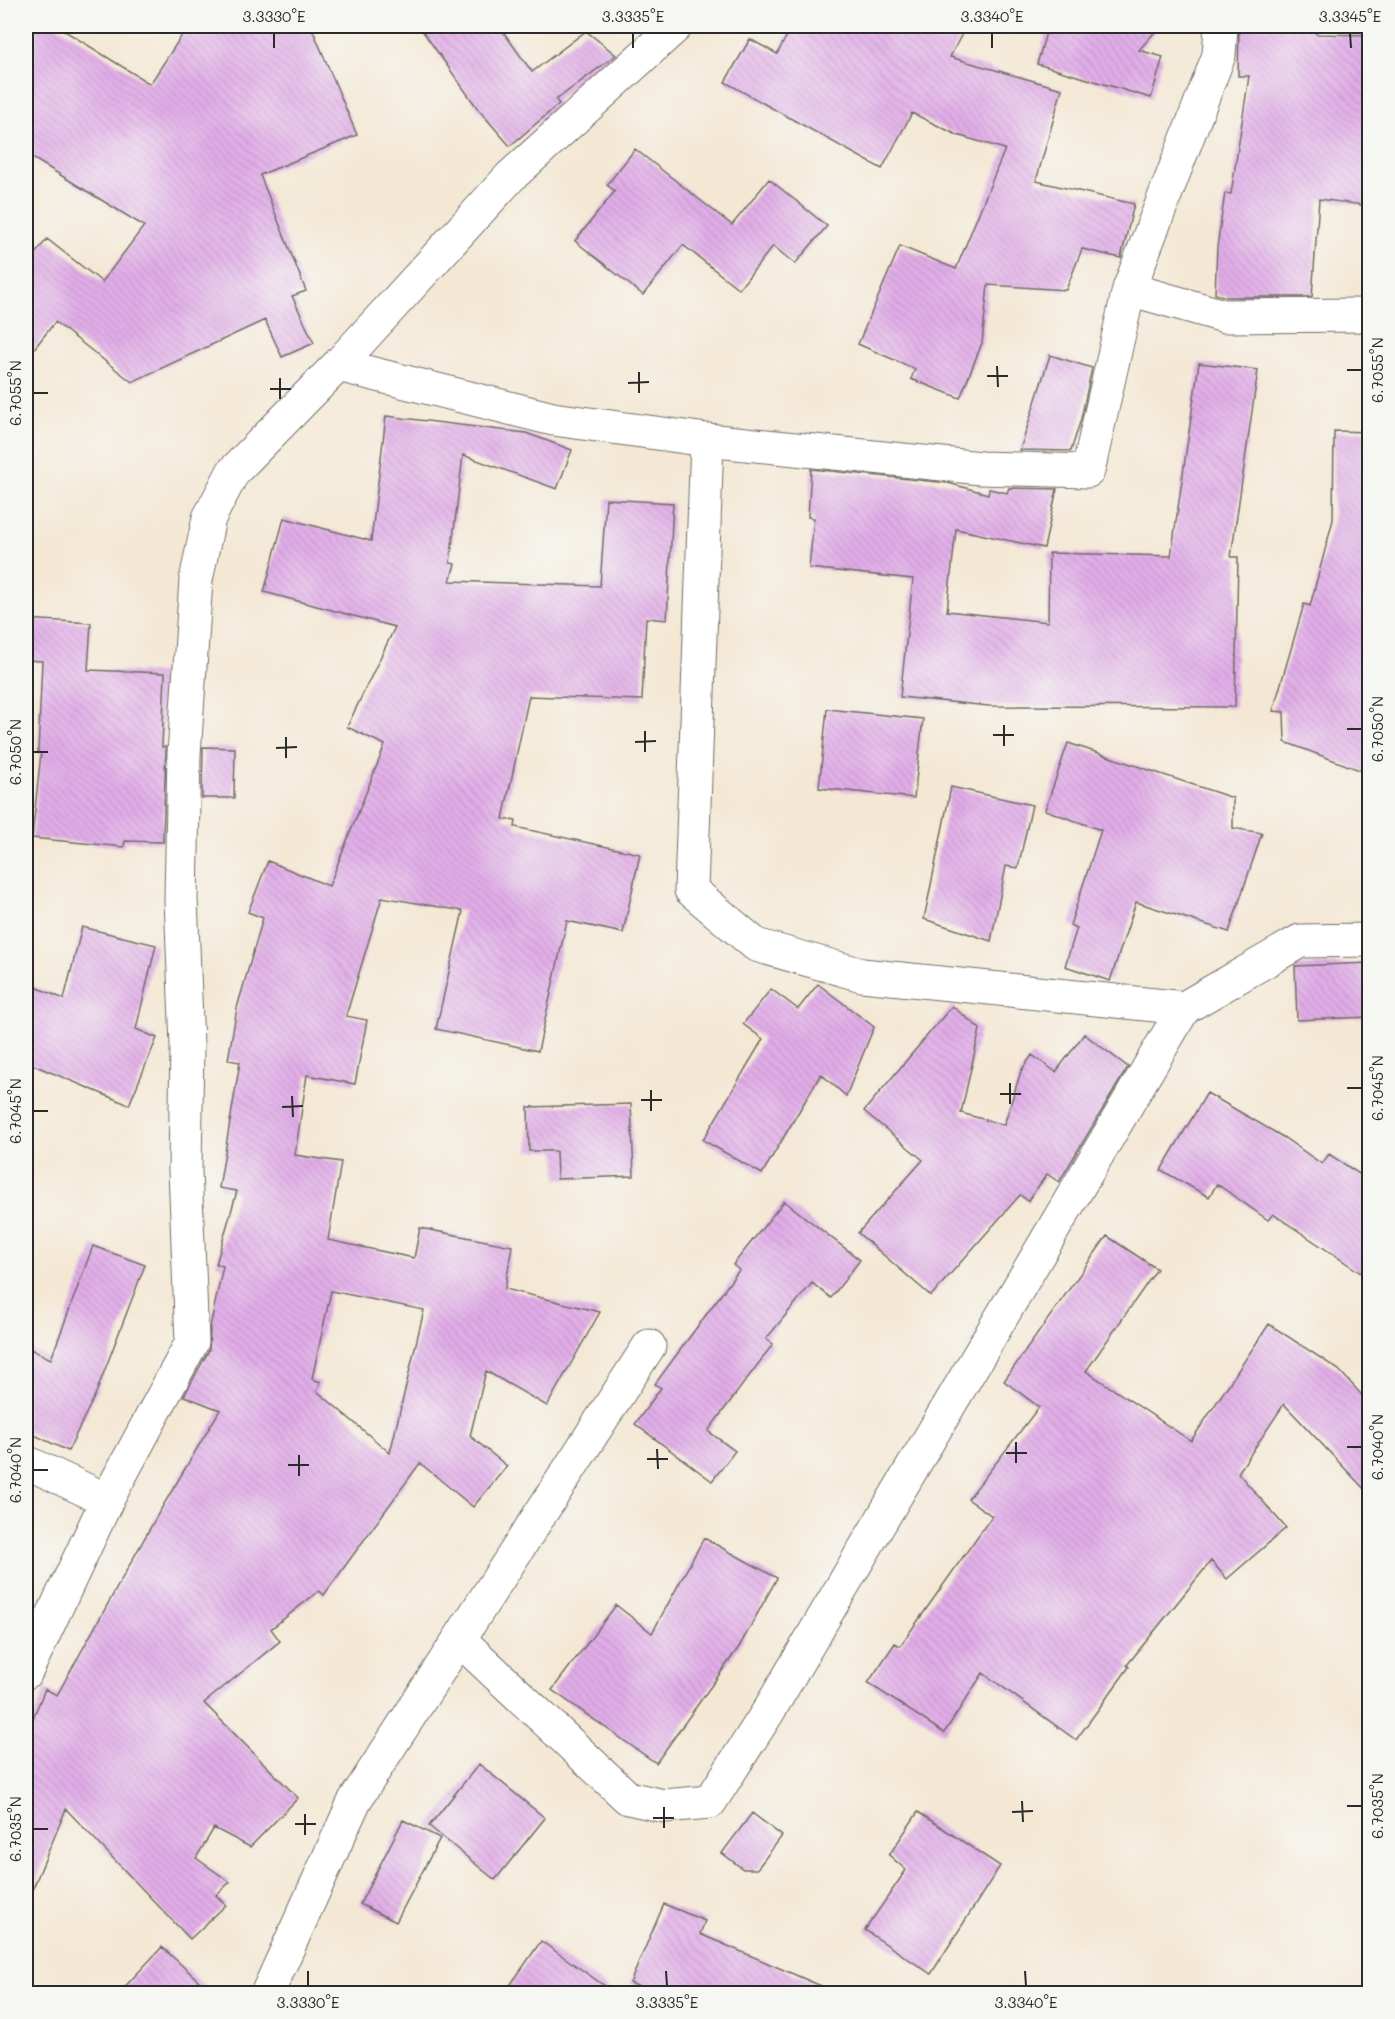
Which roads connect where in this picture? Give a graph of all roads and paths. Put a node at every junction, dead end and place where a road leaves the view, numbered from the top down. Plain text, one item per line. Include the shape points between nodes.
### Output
1 (676, 26) edge
2 (1221, 26) edge
3 (1130, 289) junction
4 (1370, 315) edge
5 (338, 365) junction
6 (706, 440) junction
7 (1370, 940) edge
8 (1184, 1008) junction
9 (649, 1346) dead end
10 (26, 1462) edge
11 (107, 1500) junction
12 (460, 1641) junction
13 (26, 1672) edge
14 (267, 1994) edge

1 - 5 street via 510,177
2 - 3 street via 1219,55
3 - 4 street via 1224,316
3 - 6 street via 1088,471 981,468
5 - 6 street via 553,419
5 - 11 street via 233,472 209,518 196,580 184,754 181,899 192,1342
6 - 8 street via 691,890 756,945 862,975
7 - 8 street via 1300,941
8 - 12 street via 768,1712 710,1802 664,1806 628,1798
9 - 12 street
10 - 11 street
11 - 13 street
12 - 14 street via 355,1800

